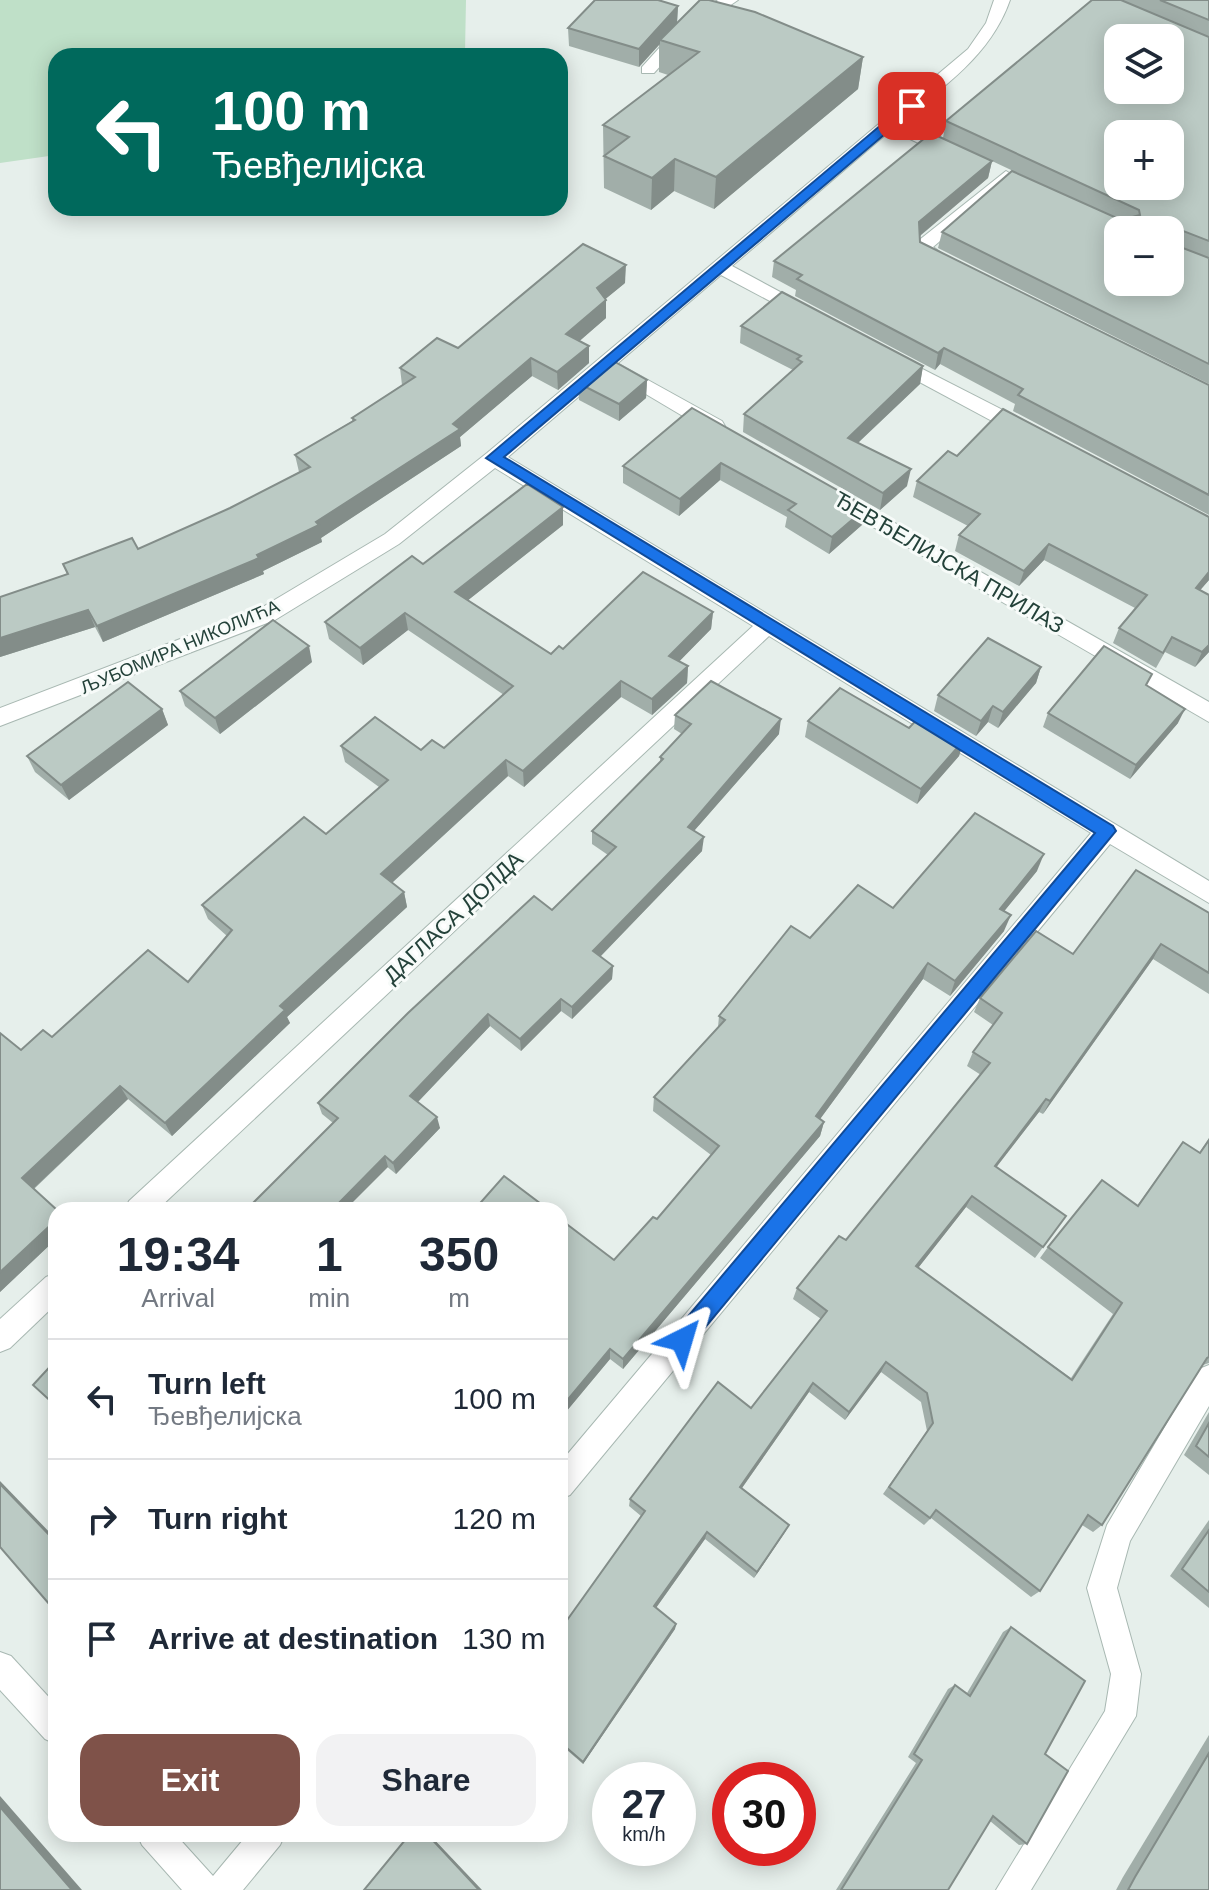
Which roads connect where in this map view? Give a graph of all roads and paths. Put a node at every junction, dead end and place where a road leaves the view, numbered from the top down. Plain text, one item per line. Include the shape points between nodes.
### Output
1 (730, 0) edge
2 (1002, 0) edge
3 (648, 70) dead end
4 (891, 124) junction
5 (719, 267) junction
6 (959, 272) edge
7 (817, 319) edge
8 (873, 349) edge
9 (606, 363) junction
10 (729, 435) edge
11 (1041, 438) edge
12 (494, 458) junction
13 (825, 490) edge
14 (768, 624) junction
15 (1209, 713) edge
16 (0, 717) edge
17 (1107, 831) junction
18 (1209, 893) edge
19 (147, 1202) edge
20 (48, 1293) edge
21 (0, 1338) edge
22 (1209, 1379) edge
23 (568, 1475) edge
24 (0, 1667) edge
25 (48, 1719) edge
26 (160, 1842) edge
27 (262, 1842) edge
28 (204, 1890) edge
29 (222, 1890) edge
30 (1012, 1890) edge

1 - 3 street via 696,16
2 - 4 street, ЉУБОМИРА НИКОЛИЋА via 974,52
4 - 5 street, ЉУБОМИРА НИКОЛИЋА
4 - 6 street via 998,173 924,245 924,252
5 - 7 street
5 - 9 street, ЉУБОМИРА НИКОЛИЋА
8 - 11 street
9 - 10 street
9 - 12 street, ЉУБОМИРА НИКОЛИЋА
12 - 14 street
12 - 16 street, ЉУБОМИРА НИКОЛИЋА via 392,539 268,614
13 - 15 street, ЂЕВЂЕЛИЈСКА ПРИЛАЗ
14 - 17 street
14 - 19 street, ДАГЛАСА ДОЛДА
17 - 18 street
17 - 23 street
20 - 21 street
22 - 30 street via 1109,1557 1102,1588 1126,1674 1120,1716
24 - 25 street
26 - 28 street
27 - 29 street

